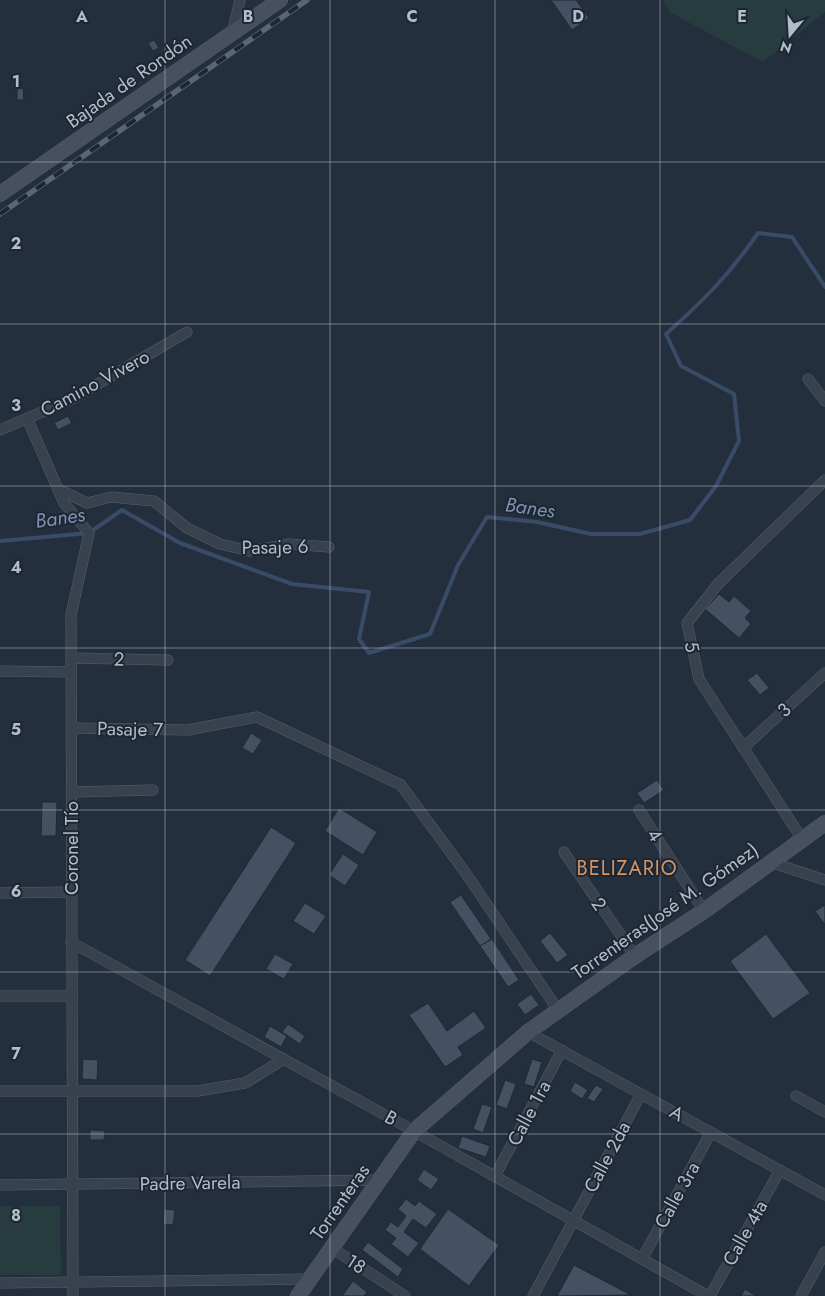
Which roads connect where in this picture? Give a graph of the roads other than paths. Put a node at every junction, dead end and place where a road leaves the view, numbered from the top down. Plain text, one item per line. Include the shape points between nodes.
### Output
1 (240, 0) edge
2 (280, 0) edge
3 (232, 33) junction
4 (0, 194) edge
5 (187, 332) dead end
6 (808, 378) dead end
7 (825, 402) edge
8 (28, 418) junction
9 (0, 430) edge
10 (825, 480) edge
11 (58, 489) junction
12 (329, 547) dead end
13 (71, 658) junction
14 (168, 660) dead end
15 (0, 671) edge
16 (71, 672) junction
17 (825, 673) edge
18 (71, 728) junction
19 (743, 748) junction
20 (152, 790) dead end
21 (71, 792) junction
22 (639, 810) dead end
23 (825, 823) edge
24 (802, 839) junction
25 (564, 852) dead end
26 (770, 862) junction
27 (825, 880) edge
28 (0, 892) edge
29 (71, 892) junction
30 (704, 911) junction
31 (71, 942) junction
32 (635, 956) junction
33 (0, 996) edge
34 (72, 996) junction
35 (558, 1010) junction
36 (528, 1032) junction
37 (562, 1050) junction
38 (284, 1059) junction
39 (72, 1090) junction
40 (0, 1091) edge
41 (641, 1094) junction
42 (796, 1096) dead end
43 (825, 1112) edge
44 (414, 1131) junction
45 (711, 1132) junction
46 (780, 1170) junction
47 (495, 1176) junction
48 (380, 1180) junction
49 (0, 1185) edge
50 (72, 1185) junction
51 (825, 1195) edge
52 (573, 1220) junction
53 (332, 1248) junction
54 (825, 1252) edge
55 (642, 1258) junction
56 (310, 1279) junction
57 (73, 1282) junction
58 (0, 1283) edge
59 (73, 1296) edge
60 (298, 1296) edge
61 (405, 1296) edge
62 (533, 1296) edge
63 (709, 1296) edge
64 (801, 1296) edge

1 - 3 street
2 - 3 street, Bajada de Rondón
3 - 4 street, Bajada de Rondón
5 - 8 street, Camino Vivero via 72,399
6 - 7 street
8 - 9 street, Camino Vivero
8 - 11 street, Coronel Tío
10 - 19 street, 5 via 718,584 687,623 699,679
11 - 12 street, Pasaje 6 via 87,503 111,497 154,502 187,528 220,544 250,551 289,544
11 - 13 street, Coronel Tío via 64,503 88,533 71,615
13 - 14 street, 2
13 - 16 street, Coronel Tío
15 - 16 street
16 - 18 street, Coronel Tío
17 - 19 street, 3
18 - 21 street, Coronel Tío
18 - 35 street, Pasaje 7 via 188,730 257,717 401,785 465,872
19 - 24 street, 5
20 - 21 street
21 - 29 street, Coronel Tío
22 - 30 street, 4
23 - 24 street, Torrenteras(José M. Gómez)
24 - 26 street, Torrenteras(José M. Gómez)
25 - 32 street, 2
26 - 27 street
26 - 30 street, Torrenteras(José M. Gómez)
28 - 29 street
29 - 31 street, Coronel Tío
30 - 32 street, Torrenteras(José M. Gómez)
31 - 34 street, Coronel Tío
31 - 38 street, B
32 - 35 street, Torrenteras(José M. Gómez)
33 - 34 street
34 - 39 street, Coronel Tío
35 - 36 street, Torrenteras(José M. Gómez)
36 - 37 street, A
36 - 44 street, Torrenteras
37 - 41 street, A
37 - 47 street, Calle 1ra
38 - 39 street via 245,1083 198,1091
38 - 44 street, B
39 - 40 street
39 - 50 street, Coronel Tío
41 - 45 street, A
41 - 52 street, Calle 2da
42 - 43 street
44 - 47 street, B
44 - 48 street, Torrenteras
45 - 46 street, A
45 - 55 street, Calle 3ra
46 - 51 street, A
46 - 63 street, Calle 4ta
47 - 52 street, B
48 - 50 street, Padre Varela
48 - 53 street, Torrenteras
49 - 50 street, Padre Varela
50 - 57 street, Coronel Tío
52 - 55 street, B
52 - 62 street, Calle 2da
53 - 56 street, Torrenteras
53 - 61 street, 18
54 - 64 street
55 - 63 street, B
56 - 57 street
56 - 60 street, Torrenteras
57 - 58 street
57 - 59 street, Coronel Tío

